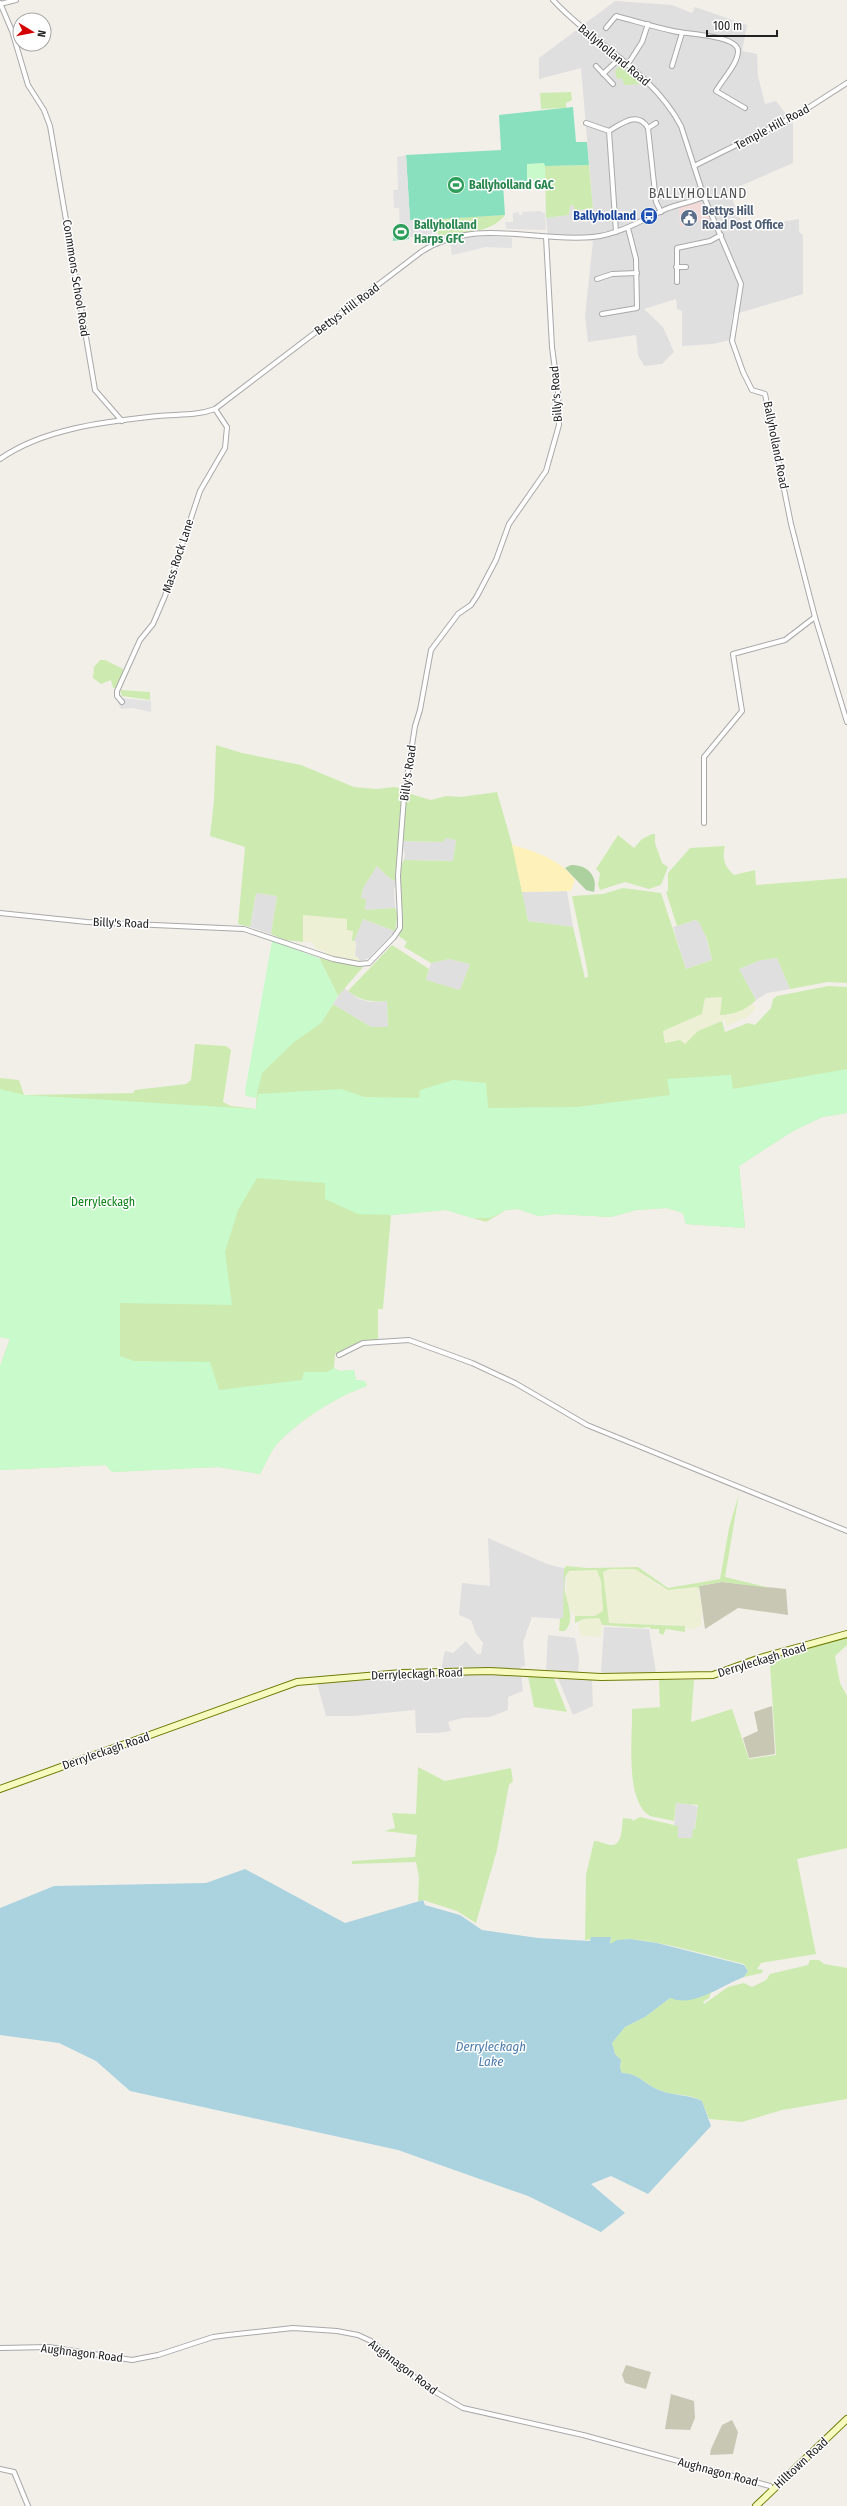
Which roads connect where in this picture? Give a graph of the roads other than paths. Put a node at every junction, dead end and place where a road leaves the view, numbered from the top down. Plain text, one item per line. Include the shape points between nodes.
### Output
1 (16, 0) edge
2 (553, 0) edge
3 (0, 3) edge
4 (648, 24) junction
5 (606, 28) dead end
6 (682, 33) junction
7 (620, 58) junction
8 (628, 64) junction
9 (596, 66) dead end
10 (672, 66) dead end
11 (603, 74) junction
12 (847, 82) edge
13 (613, 84) dead end
14 (746, 108) dead end
15 (586, 123) dead end
16 (656, 123) dead end
17 (648, 128) junction
18 (609, 131) junction
19 (694, 166) junction
20 (704, 197) junction
21 (660, 212) junction
22 (628, 228) junction
23 (616, 232) junction
24 (721, 235) junction
25 (546, 237) junction
26 (676, 267) junction
27 (686, 267) dead end
28 (637, 274) junction
29 (596, 278) dead end
30 (677, 282) dead end
31 (602, 314) dead end
32 (215, 409) junction
33 (122, 421) junction
34 (0, 459) edge
35 (815, 617) junction
36 (122, 702) dead end
37 (847, 722) edge
38 (704, 823) dead end
39 (0, 913) edge
40 (339, 1355) dead end
41 (847, 1531) edge
42 (847, 1634) edge
43 (0, 1789) edge
44 (0, 2348) edge
45 (847, 2420) edge
46 (0, 2469) edge
47 (773, 2490) junction
48 (28, 2506) edge
49 (756, 2506) edge

1 - 3 street
2 - 7 street, Ballyholland Road via 569,18
3 - 33 street, Conmmons School Road via 12,31 28,85 44,110 50,126 95,390
4 - 5 street via 616,16
4 - 6 street
4 - 8 street via 642,42
6 - 10 street
6 - 14 street via 716,37 736,46 738,50 735,59 716,91
7 - 8 street, Ballyholland Road
7 - 11 street
8 - 19 street, Ballyholland Road via 676,115
9 - 11 street
11 - 13 street
12 - 19 street, Temple Hill Road via 797,115
15 - 18 street
16 - 17 street
17 - 18 street via 641,120 631,119
17 - 21 street via 656,202
18 - 23 street
19 - 20 street, Ballyholland Road
20 - 21 street, Bettys Hill Road
20 - 24 street, Ballyholland Road
21 - 22 street, Bettys Hill Road
22 - 23 street, Bettys Hill Road
22 - 28 street via 634,246
23 - 25 street, Bettys Hill Road via 592,237
24 - 26 street via 710,241 677,248
24 - 35 street, Ballyholland Road via 741,284 732,328 734,349 752,390 766,394 792,524
25 - 32 street, Bettys Hill Road via 482,232 463,235 428,248
25 - 39 street, Billy's Road via 559,425 546,471 509,524 496,560 477,596 471,605 458,614 430,650 404,797 399,870 400,928 394,937 369,963 359,964 333,959 244,929 87,922
26 - 27 street
26 - 30 street
28 - 29 street via 612,274
28 - 31 street via 638,308
32 - 33 street, Bettys Hill Road via 195,415
32 - 36 street, Mass Rock Lane via 227,427 225,448 200,491 153,624 140,640 117,691 117,696
33 - 34 street, Bettys Hill Road via 44,437
35 - 37 street, Ballyholland Road
35 - 38 street via 785,640 733,654 742,711 704,757
40 - 41 street via 363,1343 409,1340 472,1362 588,1424
42 - 43 street, Derryleckagh Road via 760,1658 713,1675 601,1677 495,1671 402,1673 297,1682
44 - 47 street, Aughnagon Road via 50,2348 132,2360 158,2355 213,2337 292,2328 337,2331 358,2335 371,2341 425,2386 463,2408 583,2435 770,2486
45 - 47 street, Hilltown Road
46 - 48 street via 14,2472
47 - 49 street, Hilltown Road

